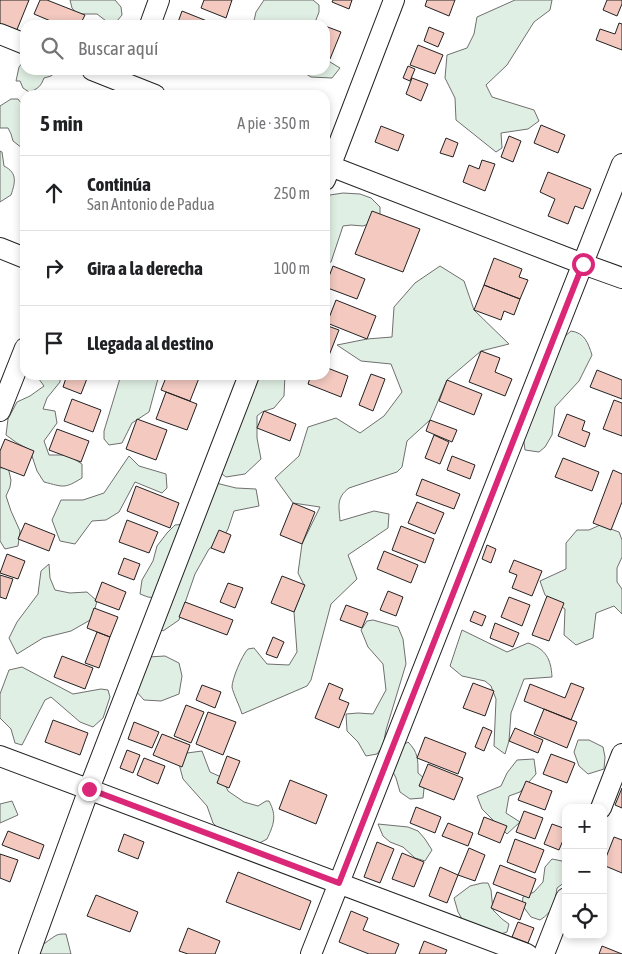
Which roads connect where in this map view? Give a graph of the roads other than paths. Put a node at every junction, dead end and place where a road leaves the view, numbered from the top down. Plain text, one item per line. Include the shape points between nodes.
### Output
1 (160, 0) edge
2 (394, 0) edge
3 (152, 20) edge
4 (0, 34) edge
5 (20, 42) edge
6 (106, 75) edge
7 (129, 83) edge
8 (144, 90) edge
9 (330, 162) edge
10 (622, 164) edge
11 (330, 171) edge
12 (0, 248) edge
13 (20, 256) edge
14 (583, 264) junction
15 (622, 278) edge
16 (20, 361) edge
17 (247, 380) edge
18 (0, 411) edge
19 (622, 754) edge
20 (0, 756) edge
21 (89, 789) junction
22 (603, 804) edge
23 (339, 883) junction
24 (562, 908) edge
25 (29, 954) edge
26 (311, 954) edge
27 (527, 954) edge
28 (544, 954) edge

1 - 3 street
2 - 9 street
4 - 5 street
6 - 7 street
7 - 8 street
10 - 14 street
11 - 14 street
12 - 13 street
14 - 15 street
14 - 23 street
16 - 18 street
17 - 21 street
19 - 22 street
20 - 21 street
21 - 23 street
21 - 25 street
23 - 26 street
23 - 27 street
24 - 28 street

